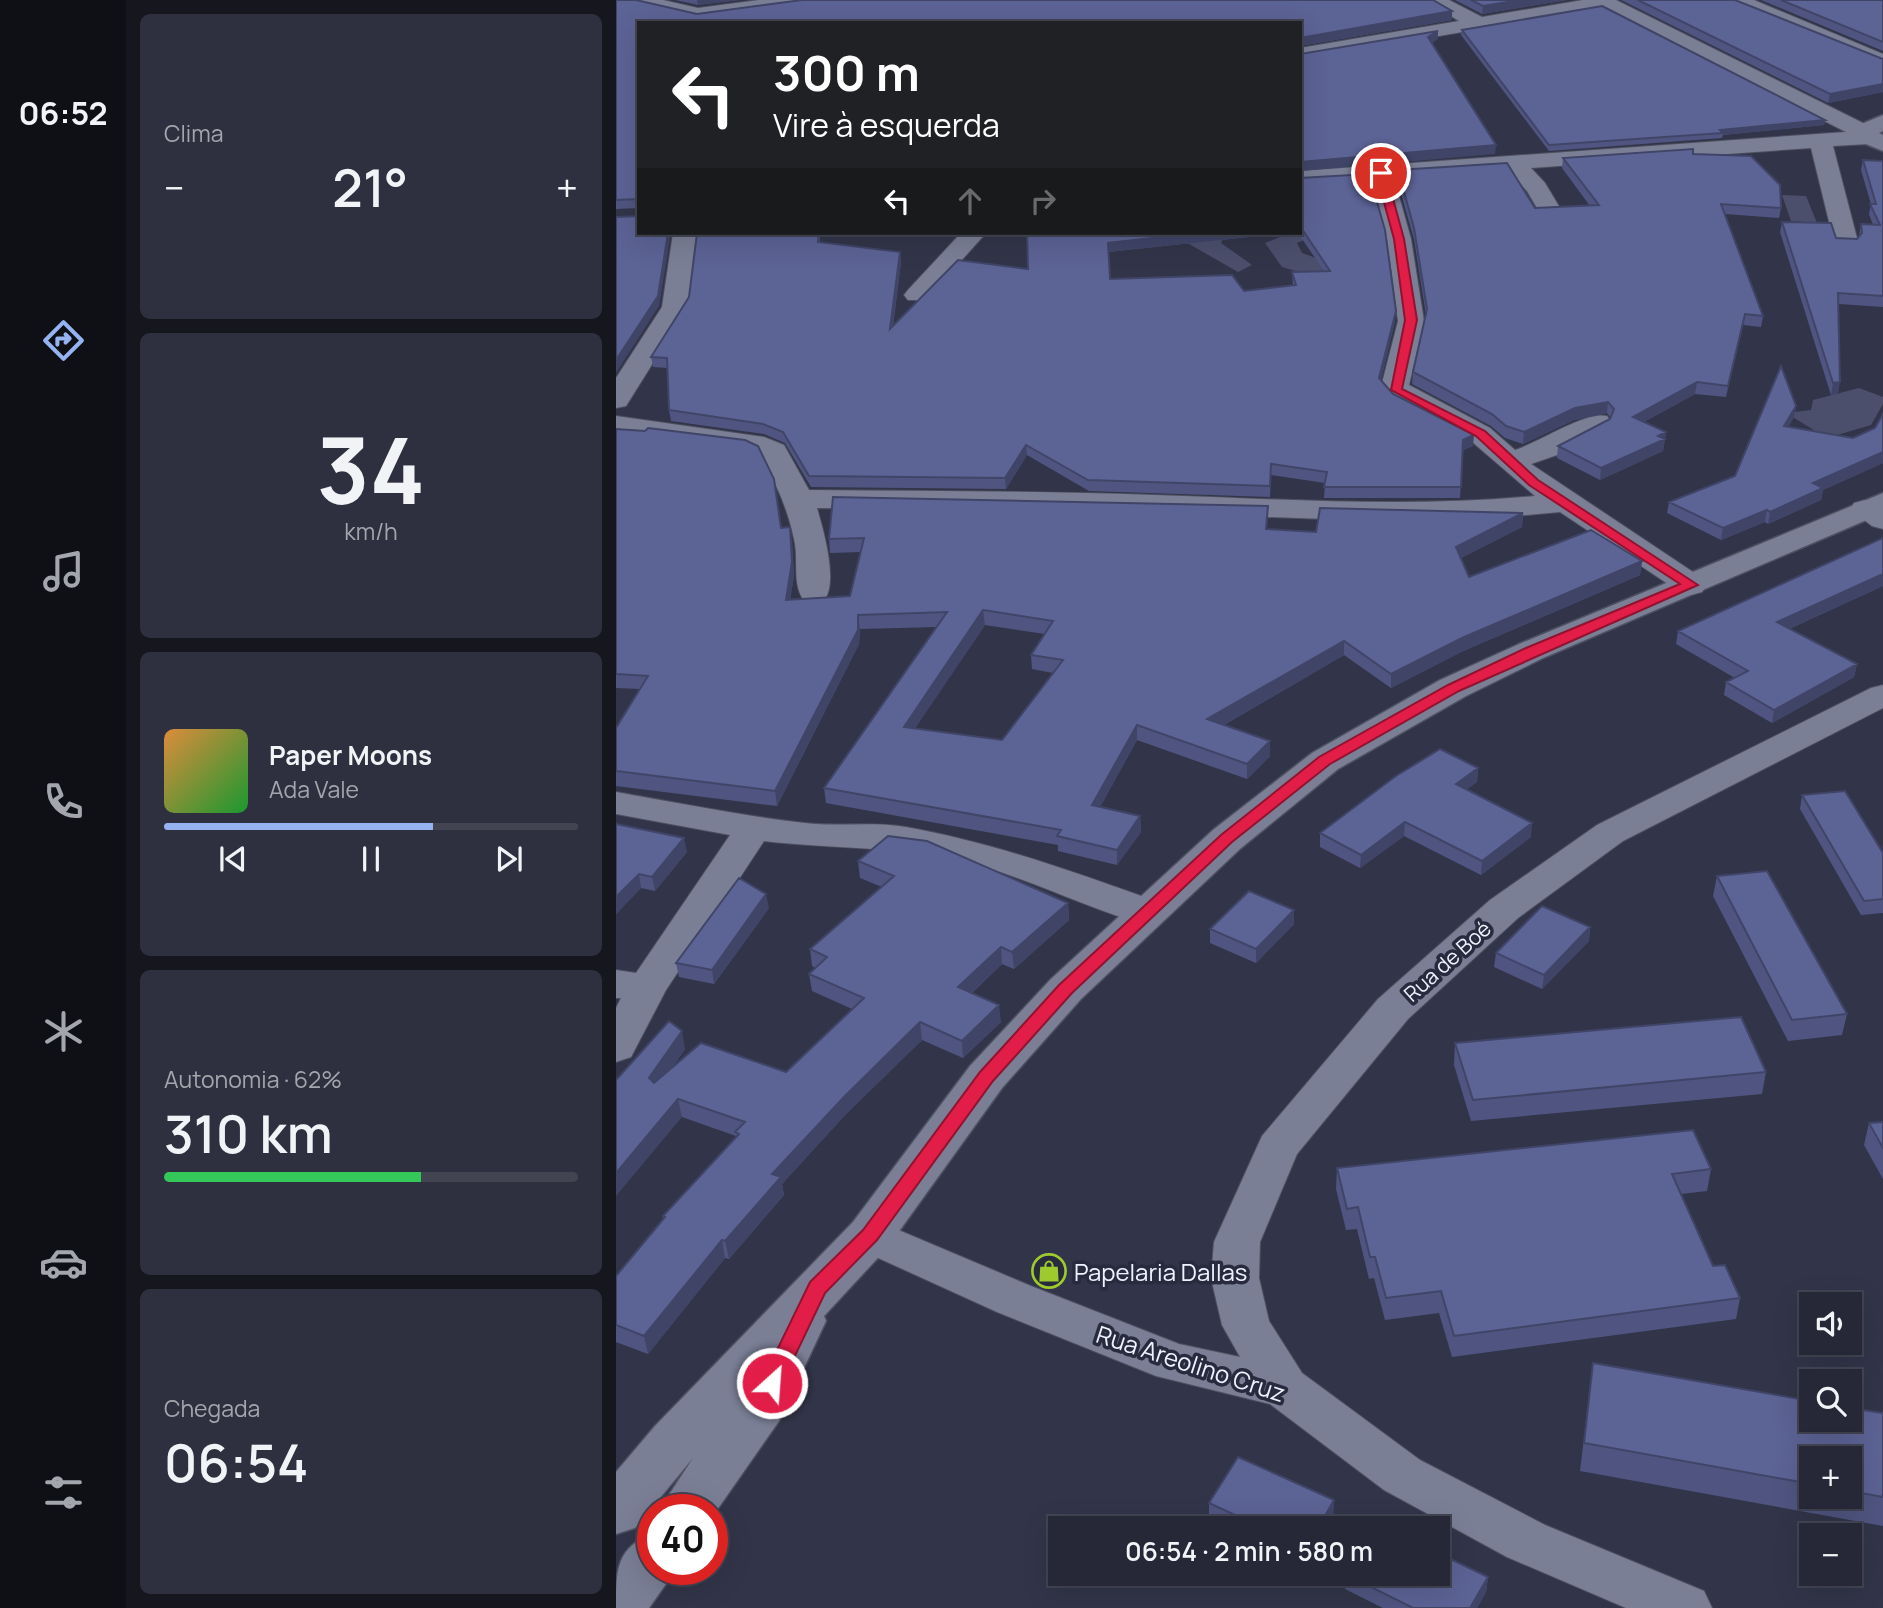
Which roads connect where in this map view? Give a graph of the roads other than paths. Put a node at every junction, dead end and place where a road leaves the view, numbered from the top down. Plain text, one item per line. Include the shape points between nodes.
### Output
1 (639, 0) edge
2 (802, 0) edge
3 (1434, 0) edge
4 (1738, 0) edge
5 (1603, 1) edge
6 (1482, 25) junction
7 (1302, 54) edge
8 (1883, 61) edge
9 (1876, 126) edge
10 (1820, 139) junction
11 (1514, 163) junction
12 (1381, 173) junction
13 (1302, 178) edge
14 (1548, 208) edge
15 (685, 235) edge
16 (972, 235) edge
17 (1846, 242) edge
18 (916, 295) dead end
19 (616, 400) edge
20 (1597, 422) edge
21 (616, 425) edge
22 (1510, 462) junction
23 (799, 499) junction
24 (1566, 502) junction
25 (1877, 511) edge
26 (1691, 585) junction
27 (814, 592) dead end
28 (1883, 695) edge
29 (616, 803) edge
30 (754, 828) junction
31 (1147, 912) junction
32 (631, 986) edge
33 (616, 1047) edge
34 (870, 1235) junction
35 (817, 1288) junction
36 (1284, 1387) junction
37 (697, 1494) edge
38 (616, 1511) edge
39 (637, 1579) edge
40 (616, 1608) edge
41 (1685, 1608) edge

1 - 2 street via 698,14
3 - 6 street
4 - 8 street
5 - 6 street
5 - 9 street via 1815,106
6 - 7 street
9 - 10 street
10 - 11 street
10 - 17 street
11 - 12 street
11 - 14 street
12 - 13 street
12 - 22 street via 1399,239 1411,320 1395,387 1404,396 1480,434
15 - 19 street via 675,306
16 - 18 street
20 - 22 street
21 - 23 street via 754,443 774,451
22 - 24 street
23 - 24 street via 1067,501 1383,512 1460,512
23 - 27 street via 811,543
24 - 26 street
25 - 26 street
26 - 31 street via 1453,688 1325,761 1227,839
28 - 36 street, Rua de Boé via 1610,833 1504,909 1393,1009 1278,1147 1237,1242 1235,1278 1246,1325
29 - 30 street
30 - 31 street via 902,838 972,852
30 - 32 street
31 - 34 street via 1066,989 986,1077
32 - 33 street
34 - 35 street
34 - 36 street, Rua Areolino Cruz via 1173,1362
35 - 37 street via 760,1406
35 - 38 street
36 - 41 street, Rua Areolino Cruz via 1402,1475 1526,1541
39 - 40 street

